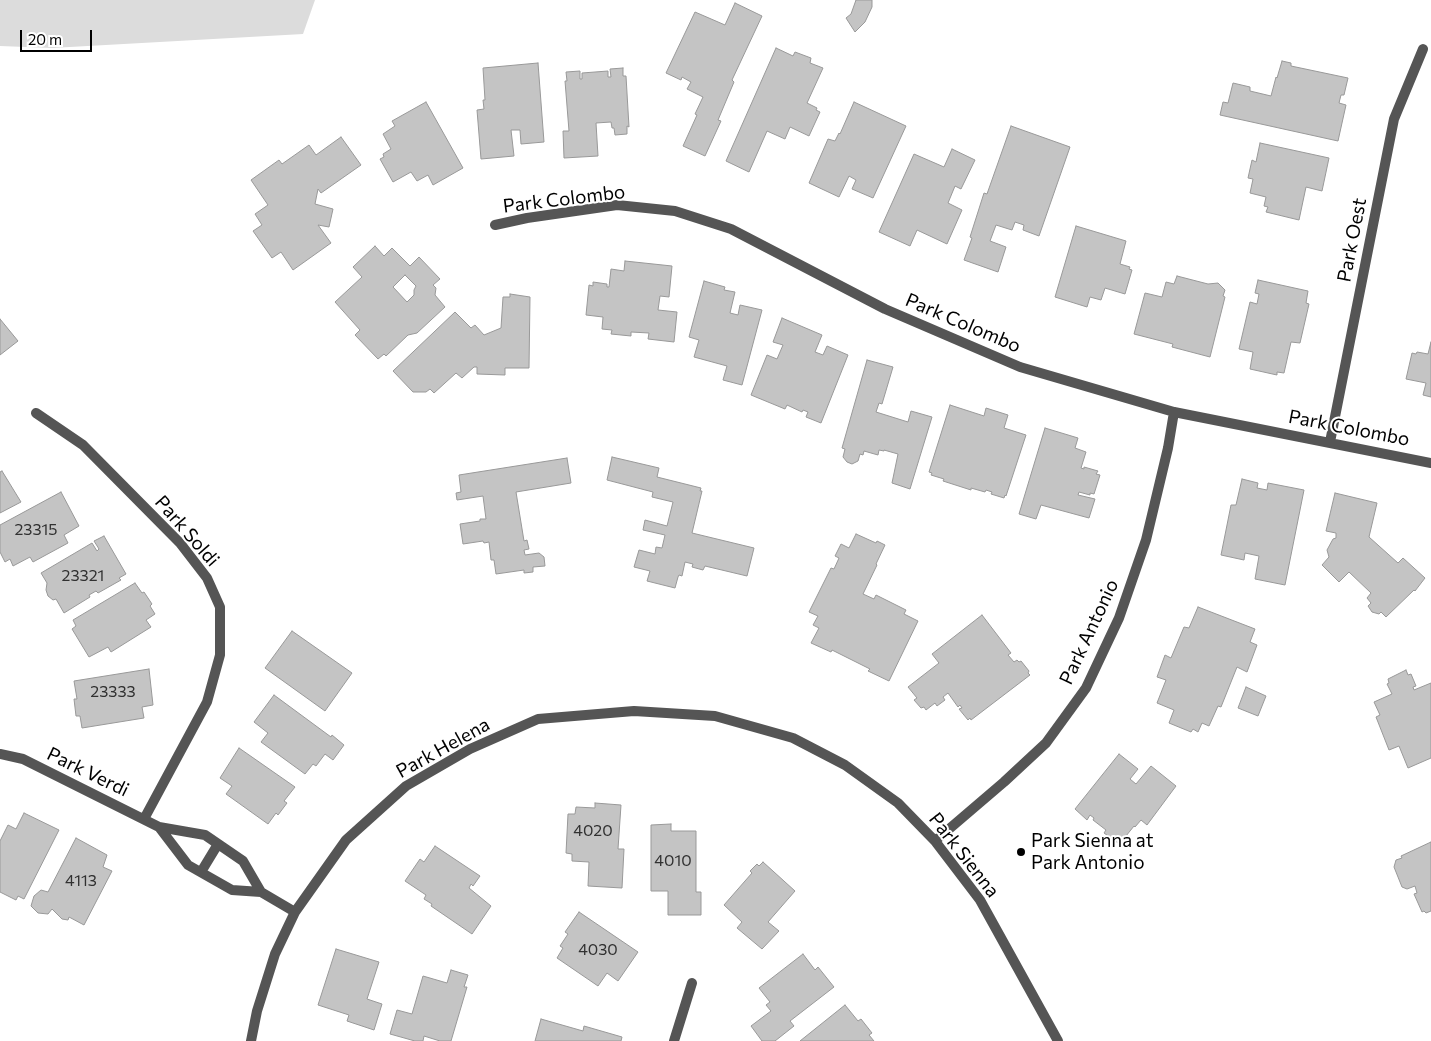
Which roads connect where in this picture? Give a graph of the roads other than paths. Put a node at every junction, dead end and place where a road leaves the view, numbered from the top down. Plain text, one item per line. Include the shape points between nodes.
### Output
1 (1423, 50) dead end
2 (495, 225) dead end
3 (1174, 412) junction
4 (36, 413) dead end
5 (1330, 442) junction
6 (1431, 463) edge
7 (793, 738) joint
8 (0, 754) edge
9 (144, 819) junction
10 (158, 827) junction
11 (935, 842) junction
12 (218, 844) junction
13 (201, 872) junction
14 (261, 892) junction
15 (295, 912) junction
16 (692, 983) dead end
17 (251, 1041) edge
18 (674, 1041) edge
19 (1058, 1041) edge

1 - 5 street, Park Oest via 1394,119
2 - 3 street, Park Colombo via 617,205 675,211 730,229 885,309 1020,367
3 - 5 street, Park Colombo
3 - 11 street, Park Antonio via 1146,540 1119,618 1086,688 1046,743
4 - 9 street, Park Soldi via 83,445 180,544 207,578 220,607 220,655 207,702
5 - 6 street, Park Colombo
7 - 11 street, Park Sienna via 845,765 875,786 898,803
7 - 15 street, Park Helena via 715,716 634,711 538,719 470,749 406,786 346,840
8 - 9 street, Park Verdi via 22,759
9 - 10 street, Park Verdi
10 - 12 street, Park Verdi via 205,835
10 - 13 street, Park Verdi via 188,865
11 - 19 street, Park Sienna via 980,900
12 - 13 street
12 - 14 street, Park Verdi via 243,861
13 - 14 street, Park Verdi via 232,890
14 - 15 street, Park Verdi
15 - 17 street, Park Helena via 275,954
16 - 18 street

